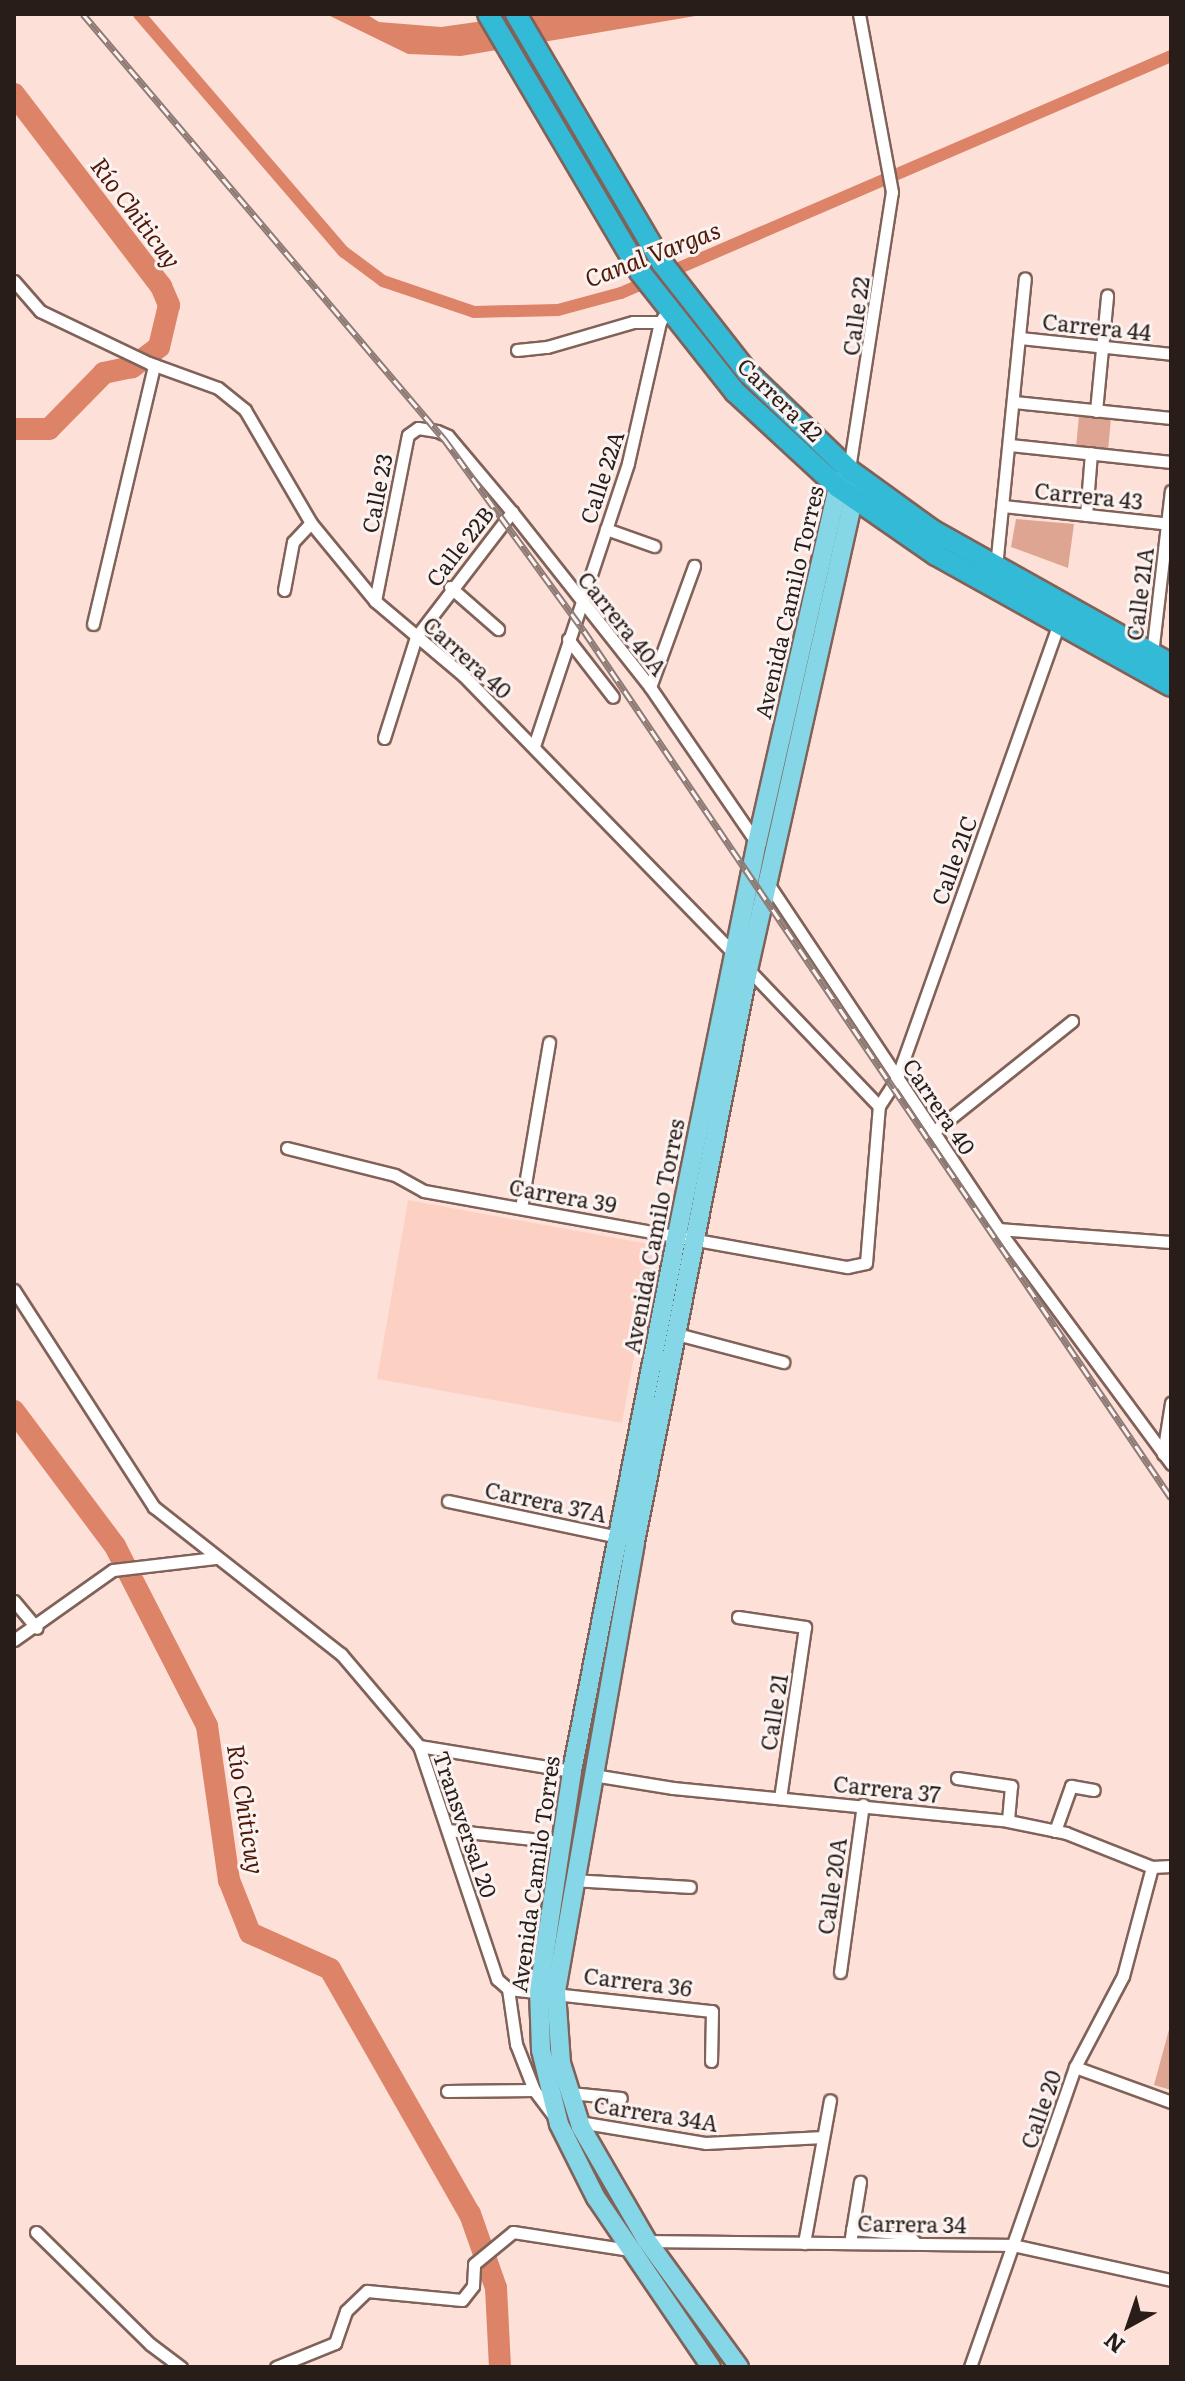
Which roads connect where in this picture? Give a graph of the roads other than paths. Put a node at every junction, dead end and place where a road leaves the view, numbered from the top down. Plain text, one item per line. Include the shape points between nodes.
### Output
1 (488, 14) edge
2 (516, 14) edge
3 (859, 14) edge
4 (1025, 278) dead end
5 (14, 281) edge
6 (1107, 296) dead end
7 (662, 310) junction
8 (1020, 338) junction
9 (1102, 346) junction
10 (517, 350) dead end
11 (1171, 354) edge
12 (151, 364) junction
13 (1014, 402) junction
14 (1096, 411) junction
15 (1171, 418) edge
16 (448, 436) joint
17 (1010, 445) junction
18 (1091, 453) junction
19 (1171, 462) edge
20 (847, 485) junction
21 (1171, 491) edge
22 (1003, 506) junction
23 (512, 512) junction
24 (1086, 515) junction
25 (311, 523) junction
26 (1169, 524) edge
27 (606, 529) junction
28 (654, 546) dead end
29 (694, 566) dead end
30 (996, 567) junction
31 (450, 587) junction
32 (284, 590) dead end
33 (580, 598) junction
34 (375, 601) junction
35 (93, 624) dead end
36 (1058, 625) junction
37 (498, 629) dead end
38 (416, 637) junction
39 (568, 639) junction
40 (1152, 654) junction
41 (1171, 664) edge
42 (1171, 686) edge
43 (650, 687) junction
44 (613, 697) dead end
45 (384, 738) dead end
46 (534, 746) junction
47 (757, 843) junction
48 (776, 852) junction
49 (769, 885) junction
50 (735, 954) junction
51 (748, 970) junction
52 (1072, 1021) dead end
53 (549, 1042) dead end
54 (897, 1078) junction
55 (879, 1106) junction
56 (933, 1132) junction
57 (287, 1148) dead end
58 (521, 1208) junction
59 (998, 1229) junction
60 (677, 1235) junction
61 (697, 1238) junction
62 (1171, 1242) edge
63 (14, 1290) edge
64 (677, 1334) junction
65 (783, 1362) dead end
66 (1171, 1403) edge
67 (1167, 1459) edge
68 (448, 1501) dead end
69 (626, 1539) junction
70 (215, 1558) junction
71 (14, 1601) edge
72 (738, 1617) dead end
73 (37, 1628) junction
74 (14, 1640) edge
75 (419, 1746) junction
76 (572, 1771) junction
77 (593, 1775) junction
78 (957, 1778) dead end
79 (1094, 1790) dead end
80 (780, 1798) junction
81 (863, 1805) junction
82 (1008, 1821) junction
83 (448, 1830) junction
84 (1055, 1831) junction
85 (561, 1842) junction
86 (1171, 1866) edge
87 (1152, 1867) junction
88 (573, 1880) junction
89 (690, 1887) dead end
90 (840, 1972) dead end
91 (508, 1989) junction
92 (548, 1990) junction
93 (711, 2061) dead end
94 (1075, 2067) junction
95 (534, 2090) junction
96 (447, 2091) dead end
97 (570, 2093) junction
98 (621, 2098) dead end
99 (830, 2100) dead end
100 (1171, 2102) edge
101 (579, 2122) junction
102 (559, 2124) junction
103 (823, 2137) junction
104 (860, 2182) dead end
105 (36, 2232) dead end
106 (851, 2235) junction
107 (647, 2241) junction
108 (804, 2243) junction
109 (1013, 2245) junction
110 (629, 2250) junction
111 (1171, 2280) edge
112 (181, 2367) edge
113 (276, 2367) edge
114 (711, 2367) edge
115 (739, 2367) edge
116 (970, 2367) edge

1 - 7 highway, Carrera 42
2 - 20 highway, Carrera 42 via 662,263 748,373
3 - 20 street, Calle 22 via 892,192
4 - 8 street
5 - 12 street, Carrera 40 via 40,311
6 - 9 street
7 - 10 street via 547,347
7 - 20 highway, Carrera 42 via 735,392
7 - 27 street, Calle 22A via 647,397
8 - 9 street, Carrera 44
8 - 13 street
9 - 11 street, Carrera 44
9 - 14 street
12 - 25 street, Carrera 40 via 218,388 245,410
12 - 35 street
13 - 14 street
13 - 17 street
14 - 15 street
16 - 23 street, Carrera 40A
16 - 34 street, Calle 23 via 418,428 408,435
17 - 18 street
17 - 22 street
18 - 19 street
18 - 24 street
20 - 30 highway, Carrera 42
20 - 36 highway, Carrera 42 via 936,555
20 - 47 main road, Avenida Camilo Torres
20 - 48 main road, Avenida Camilo Torres
21 - 26 street, Calle 21A
22 - 24 street, Carrera 43
22 - 30 street
23 - 31 street, Calle 22B
23 - 33 street, Carrera 40A
24 - 26 street, Carrera 43
25 - 32 street via 293,542
25 - 34 street, Carrera 40
26 - 40 street, Calle 21A
27 - 28 street
27 - 33 street, Calle 22A
29 - 43 street
30 - 40 highway, Carrera 42
31 - 37 street
31 - 38 street, Calle 22B
33 - 39 street, Calle 22A
33 - 43 street, Carrera 40A
34 - 38 street, Carrera 40
36 - 42 highway, Carrera 42
36 - 54 street, Calle 21C
38 - 45 street, Calle 22B
38 - 46 street, Carrera 40
39 - 44 street
39 - 46 street, Calle 22A
40 - 41 highway, Carrera 42
43 - 47 street, Carrera 40A
46 - 50 street, Carrera 40
47 - 48 street
47 - 50 main road, Avenida Camilo Torres
48 - 49 main road, Avenida Camilo Torres
49 - 51 main road, Avenida Camilo Torres
49 - 54 street, Carrera 40
50 - 51 street, Carrera 40
50 - 60 main road, Avenida Camilo Torres
51 - 55 street, Carrera 40
51 - 61 main road, Avenida Camilo Torres
52 - 56 street
53 - 58 street
54 - 55 street, Calle 21C
54 - 56 street, Carrera 40
55 - 61 street, Carrera 39 via 866,1263 857,1268
56 - 59 street, Carrera 40
57 - 58 street, Carrera 39 via 395,1175 424,1191
58 - 60 street, Carrera 39
59 - 62 street
59 - 67 street, Carrera 40
60 - 61 street, Carrera 39
60 - 69 main road, Avenida Camilo Torres
61 - 64 main road, Avenida Camilo Torres
63 - 70 street via 142,1493
64 - 65 street
64 - 69 main road, Avenida Camilo Torres
66 - 67 street
68 - 69 street, Carrera 37A
69 - 76 main road, Avenida Camilo Torres
69 - 77 main road, Avenida Camilo Torres
70 - 73 street via 113,1570
70 - 75 street, Transversal 20 via 297,1615 341,1654
71 - 73 street
72 - 80 street, Calle 21 via 800,1625 805,1632
73 - 74 street
75 - 76 street
75 - 83 street, Transversal 20
76 - 85 main road, Avenida Camilo Torres
77 - 80 street, Carrera 37
77 - 88 main road, Avenida Camilo Torres
78 - 82 street via 1011,1786
79 - 84 street via 1071,1786
80 - 81 street, Carrera 37
81 - 82 street, Carrera 37
81 - 90 street, Calle 20A
82 - 84 street, Carrera 37
83 - 85 street
83 - 91 street, Transversal 20 via 497,1979
84 - 87 street, Carrera 37
85 - 92 main road, Avenida Camilo Torres
86 - 87 street, Carrera 37
87 - 94 street, Calle 20 via 1123,1976
88 - 89 street
88 - 92 main road, Avenida Camilo Torres
91 - 92 street
91 - 95 street, Transversal 20 via 511,2027
92 - 93 street, Carrera 36 via 712,2011
92 - 97 main road, Avenida Camilo Torres
92 - 102 main road, Avenida Camilo Torres via 541,2050
94 - 100 street
94 - 109 street, Calle 20
95 - 96 street
95 - 102 street, Transversal 20
97 - 98 street
97 - 101 main road, Avenida Camilo Torres
99 - 103 street
101 - 103 street, Carrera 34A via 706,2143
101 - 107 main road, Avenida Camilo Torres
102 - 110 main road, Avenida Camilo Torres
103 - 108 street
104 - 106 street
105 - 112 street via 150,2344
106 - 108 street, Carrera 34
106 - 109 street, Carrera 34 via 915,2243
107 - 108 street, Carrera 34
107 - 115 main road, Avenida Camilo Torres
109 - 111 street, Carrera 34
109 - 116 street, Calle 20
110 - 113 street via 513,2232 474,2264 473,2286 462,2300 367,2291 346,2311 335,2343
110 - 114 main road, Avenida Camilo Torres

